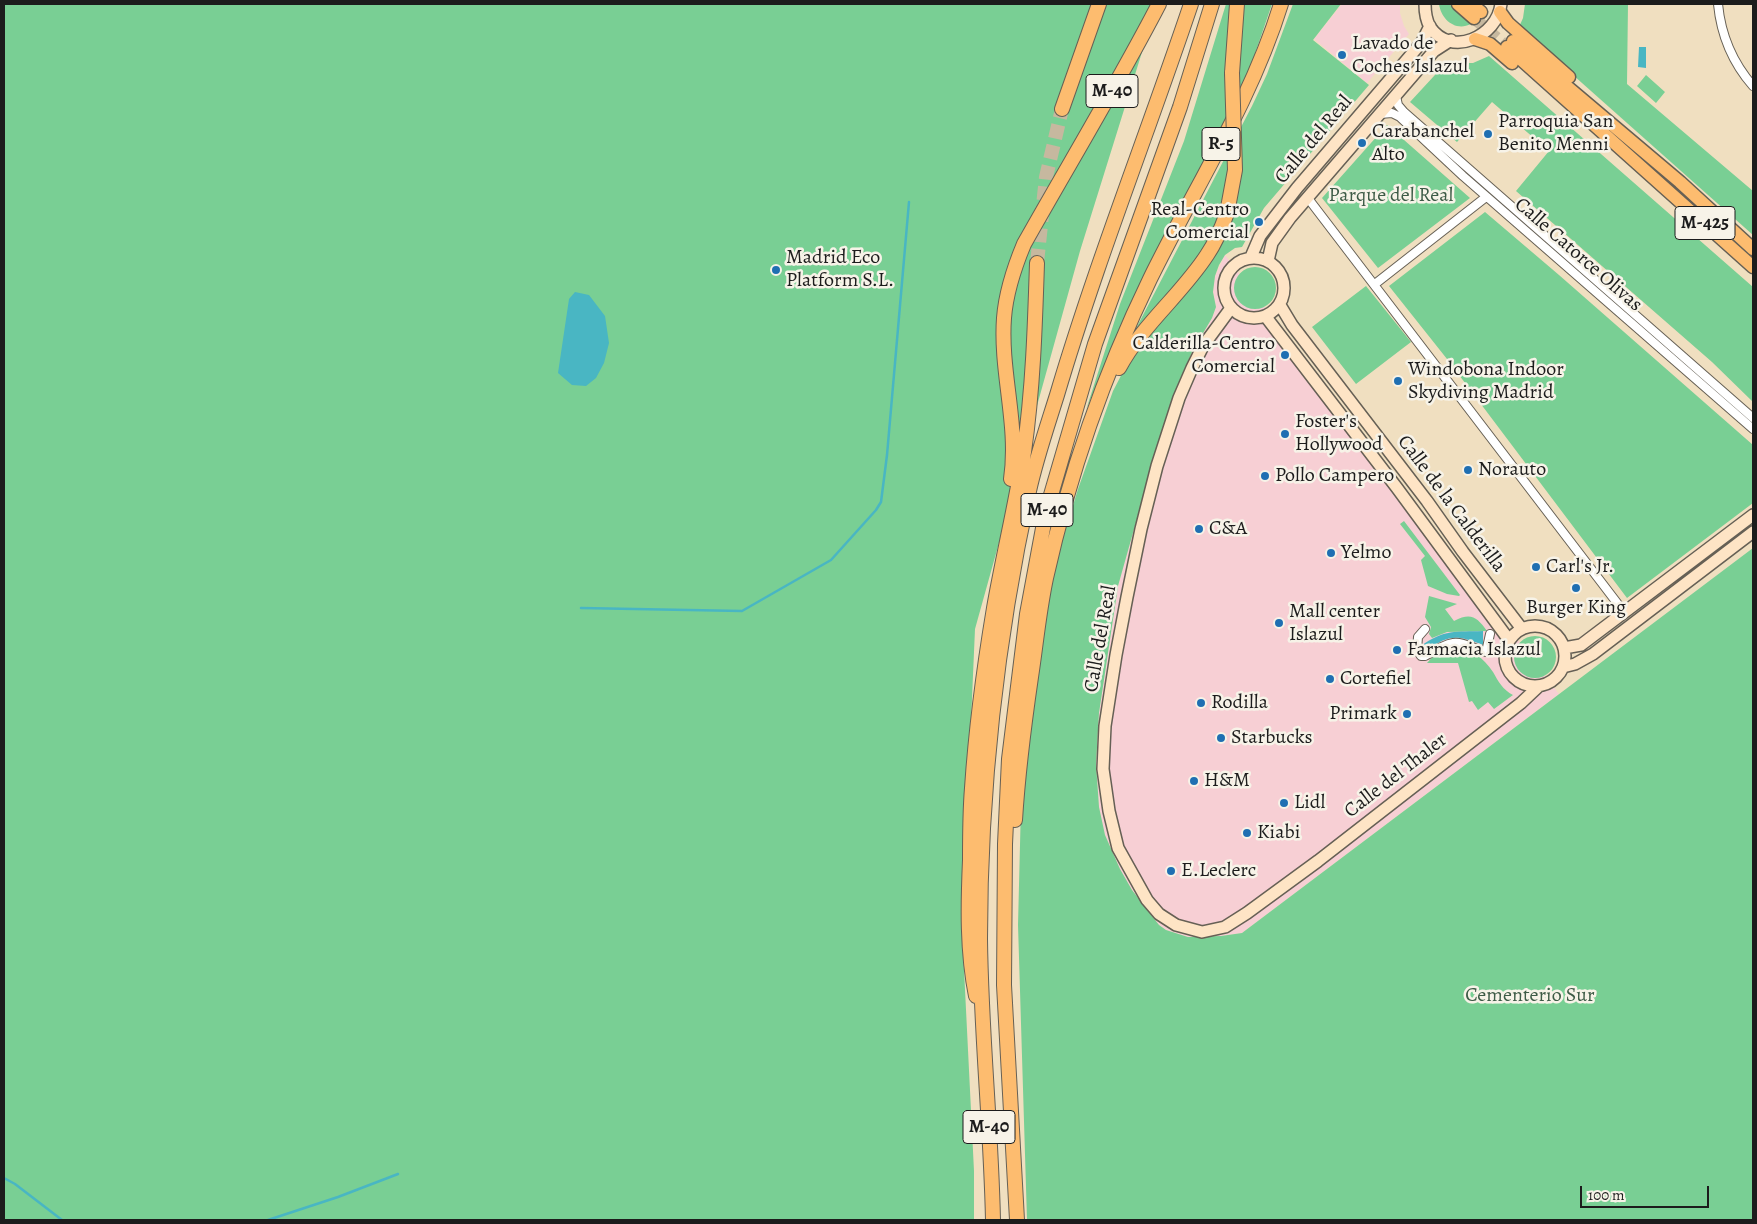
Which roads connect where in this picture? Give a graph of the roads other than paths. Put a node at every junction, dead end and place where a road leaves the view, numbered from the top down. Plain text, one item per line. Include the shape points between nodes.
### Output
1 (1099, 4) edge
2 (1159, 4) edge
3 (1191, 4) edge
4 (1212, 4) edge
5 (1237, 4) edge
6 (1281, 4) edge
7 (1424, 4) edge
8 (1458, 4) edge
9 (1718, 4) edge
10 (1500, 8) edge
11 (1475, 11) tunnel mouth
12 (1430, 26) junction
13 (1475, 39) junction
14 (1451, 40) junction
15 (1753, 86) edge
16 (1396, 96) junction
17 (1062, 109) tunnel mouth
18 (1380, 114) junction
19 (1656, 180) junction
20 (1680, 182) junction
21 (1307, 197) junction
22 (1486, 197) junction
23 (1753, 249) edge
24 (1251, 258) junction
25 (1268, 260) junction
26 (1037, 263) tunnel mouth
27 (1753, 267) edge
28 (1375, 284) junction
29 (1280, 306) junction
30 (1231, 308) junction
31 (1266, 317) junction
32 (1753, 418) edge
33 (1753, 429) edge
34 (1067, 498) junction
35 (1753, 515) edge
36 (1753, 532) edge
37 (1624, 612) junction
38 (1425, 629) dead end
39 (1522, 629) junction
40 (1490, 634) dead end
41 (1509, 640) junction
42 (1564, 648) junction
43 (1564, 667) junction
44 (1539, 686) junction
45 (980, 705) junction
46 (1225, 927) joint
47 (984, 1034) junction
48 (1008, 1041) junction
49 (993, 1220) edge
50 (1017, 1220) edge

1 - 17 highway
2 - 45 highway, M-40 via 1125,70 1024,244 1006,296 1004,347 1013,467 985,636
3 - 47 highway, M-40 via 1074,337 1029,488 1006,609 988,759 981,869
4 - 48 highway, M-40 via 1180,107 1096,344 1046,512 1027,614 1009,759 1004,966
5 - 34 highway, bridge via 1232,73 1236,170 1227,213 1208,255 1121,364 1100,406
6 - 34 highway, R-5 via 1245,96 1150,279 1119,349 1093,414
7 - 12 street
8 - 11 main road
9 - 15 street via 1726,45 1734,62
10 - 13 street via 1491,28
10 - 20 main road via 1508,23 1636,135
12 - 14 street
12 - 24 street, Calle del Real via 1422,42 1297,188 1260,236
13 - 14 street
13 - 19 main road via 1490,44 1630,164
14 - 16 street, Calle del Real via 1434,51
16 - 18 street, Calle del Real
16 - 32 street, Calle Catorce Olivas via 1404,112
18 - 21 street, Calle del Real
18 - 22 street, Calle Catorce Olivas via 1392,113 1400,117
19 - 20 main road, M-425 via 1510,44
19 - 27 main road, M-425
20 - 23 main road, M-425
21 - 25 street, Calle del Real via 1272,244
21 - 28 street
22 - 28 street
22 - 33 street, Calle Catorce Olivas
24 - 25 street
24 - 30 street via 1238,262 1224,283 1225,297
25 - 29 street via 1284,280 1285,293
26 - 45 highway via 1024,453 994,608
28 - 37 street
29 - 31 street
29 - 39 street, Calle de la Calderilla
30 - 31 street via 1241,316
30 - 46 street, Calle del Real via 1203,346 1192,368 1157,466 1139,537 1116,655 1105,726 1103,768 1108,811 1118,848 1147,900 1159,914 1176,925 1202,932
31 - 41 street, Calle de la Calderilla
34 - 48 highway, M-40 via 1046,580 1022,744 1012,881 1012,986
35 - 37 street
36 - 43 street via 1593,654
37 - 42 street via 1581,645
38 - 40 street via 1418,637 1417,650 1421,656 1448,643 1459,642 1486,652
39 - 41 street
39 - 42 street via 1536,626 1550,630 1561,639
41 - 44 street via 1505,653 1507,667 1514,678 1526,685
42 - 43 street
43 - 44 street via 1554,680
44 - 46 street, Calle del Thaler via 1318,861
45 - 47 highway, M-40 via 972,789 970,932 971,973
47 - 49 highway, M-40
48 - 50 highway, M-40

